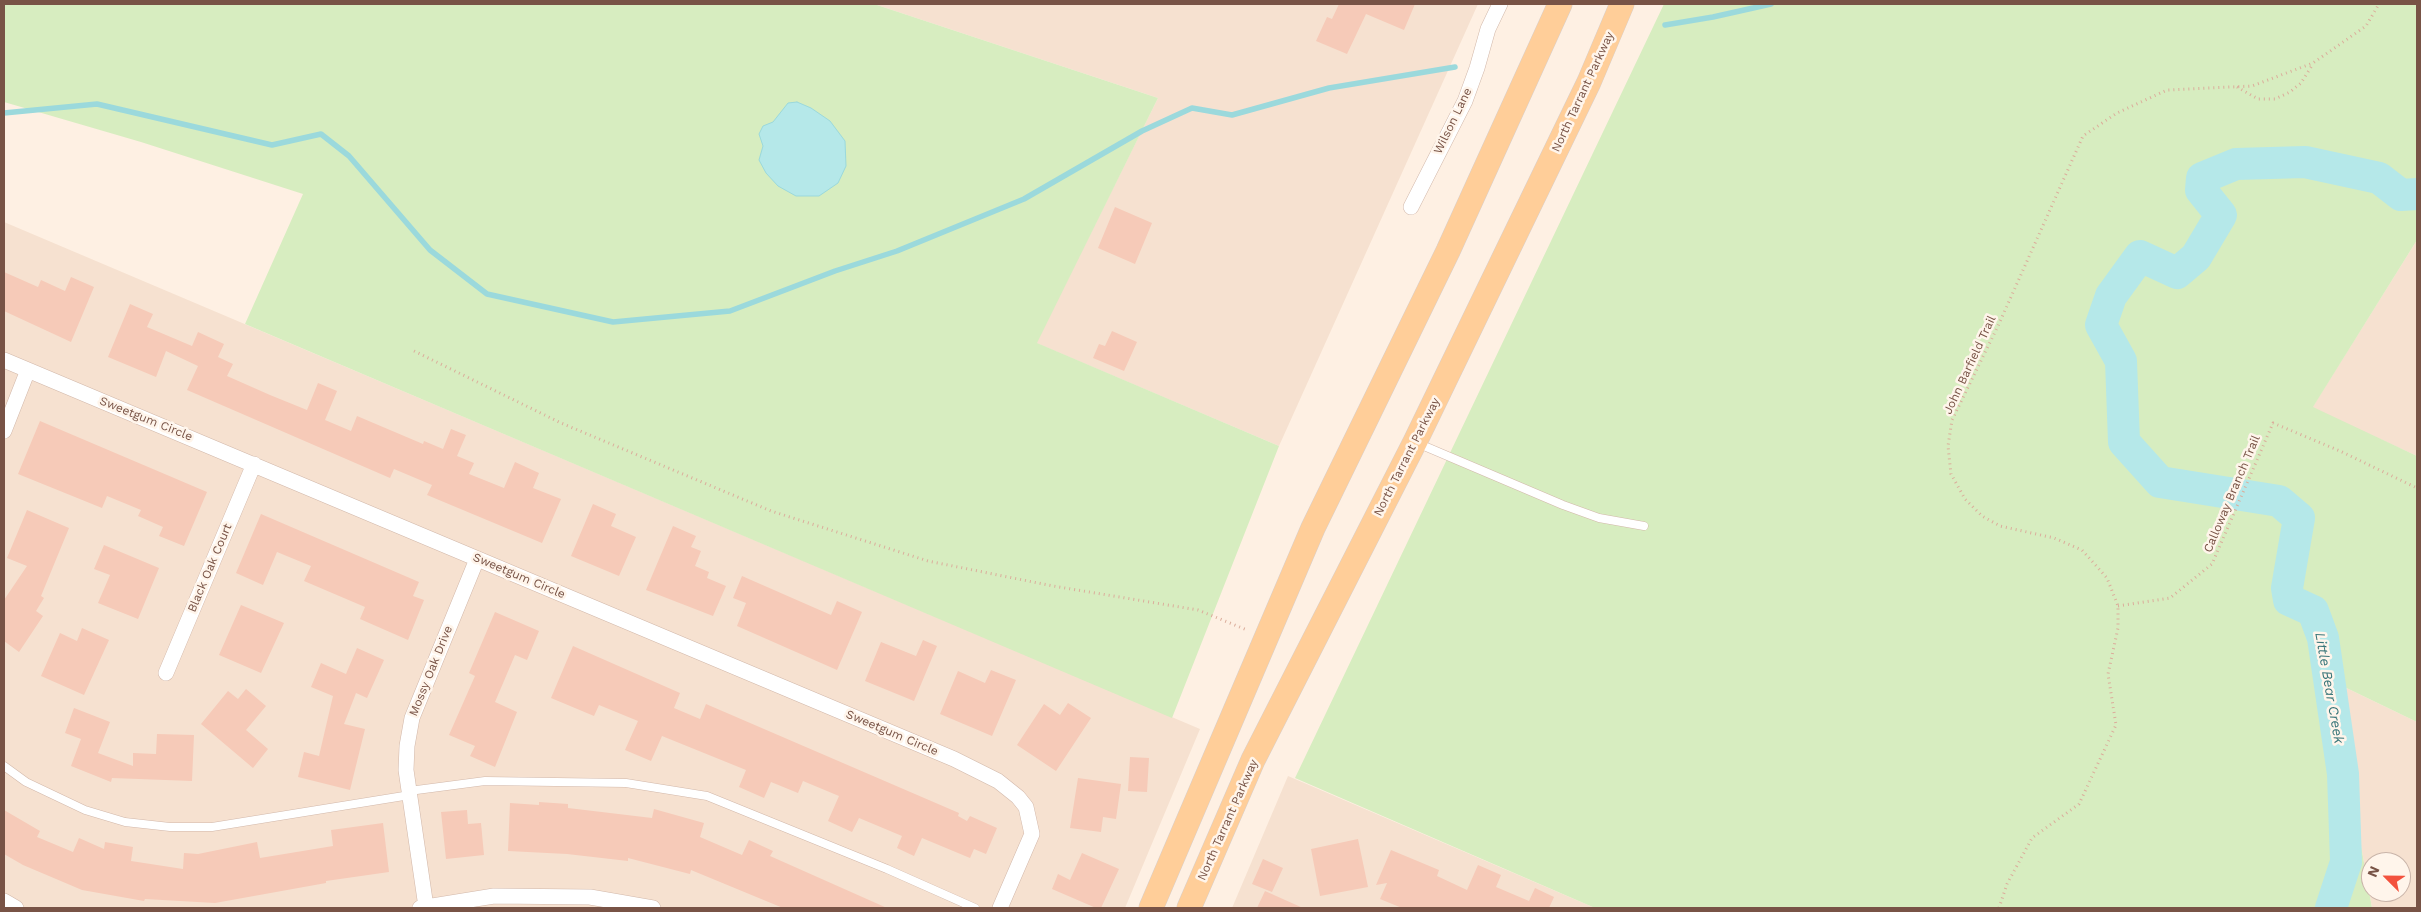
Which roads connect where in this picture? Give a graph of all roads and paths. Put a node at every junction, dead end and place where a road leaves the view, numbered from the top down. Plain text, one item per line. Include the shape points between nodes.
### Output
1 (1500, 4) edge
2 (1560, 4) edge
3 (1622, 4) edge
4 (2379, 4) edge
5 (2314, 63) junction
6 (2236, 87) junction
7 (1411, 207) dead end
8 (414, 351) dead end
9 (4, 360) edge
10 (28, 370) junction
11 (4, 430) edge
12 (1415, 442) junction
13 (254, 464) junction
14 (2417, 488) edge
15 (1644, 526) dead end
16 (477, 559) junction
17 (2118, 606) junction
18 (1266, 637) junction
19 (166, 673) dead end
20 (4, 766) edge
21 (410, 793) junction
22 (4, 901) edge
23 (16, 908) edge
24 (423, 908) edge
25 (653, 908) edge
26 (975, 908) edge
27 (1000, 908) edge
28 (1151, 908) edge
29 (1189, 908) edge
30 (1999, 908) edge

1 - 7 street, Wilson Lane via 1488,29 1465,101
2 - 18 main road via 1448,251 1323,506
3 - 12 main road, North Tarrant Parkway via 1589,82
4 - 5 path, John Barfield Trail via 2366,26
5 - 6 path, John Barfield Trail via 2252,86
5 - 6 path via 2300,83 2275,99 2258,99
6 - 17 path, John Barfield Trail via 2167,90 2117,113 2084,136 1952,420 1948,446 1951,474 1965,499 1982,516 2000,526 2054,538 2082,550 2108,578
8 - 18 path via 561,423 771,511 928,561 1198,610
9 - 10 street, Sweetgum Circle
10 - 11 street
10 - 13 street, Sweetgum Circle
12 - 15 lane via 1563,505 1600,518
12 - 29 main road, North Tarrant Parkway via 1253,760
13 - 16 street, Sweetgum Circle
13 - 19 street, Black Oak Court
14 - 17 path, Calloway Branch Trail via 2340,451 2273,424 2212,564 2170,598
16 - 21 street, Mossy Oak Drive via 412,718 407,746
16 - 27 street, Sweetgum Circle via 954,759 998,781 1026,807 1032,834
17 - 30 path, John Barfield Trail via 2118,628 2108,674 2116,725 2079,804 2032,838 2007,884
18 - 28 main road
20 - 21 lane via 26,782 85,810 125,822 170,827 212,827
21 - 24 street, Mossy Oak Drive
21 - 26 lane via 485,781 626,782 707,796
22 - 23 street
24 - 25 street via 494,896 590,897

